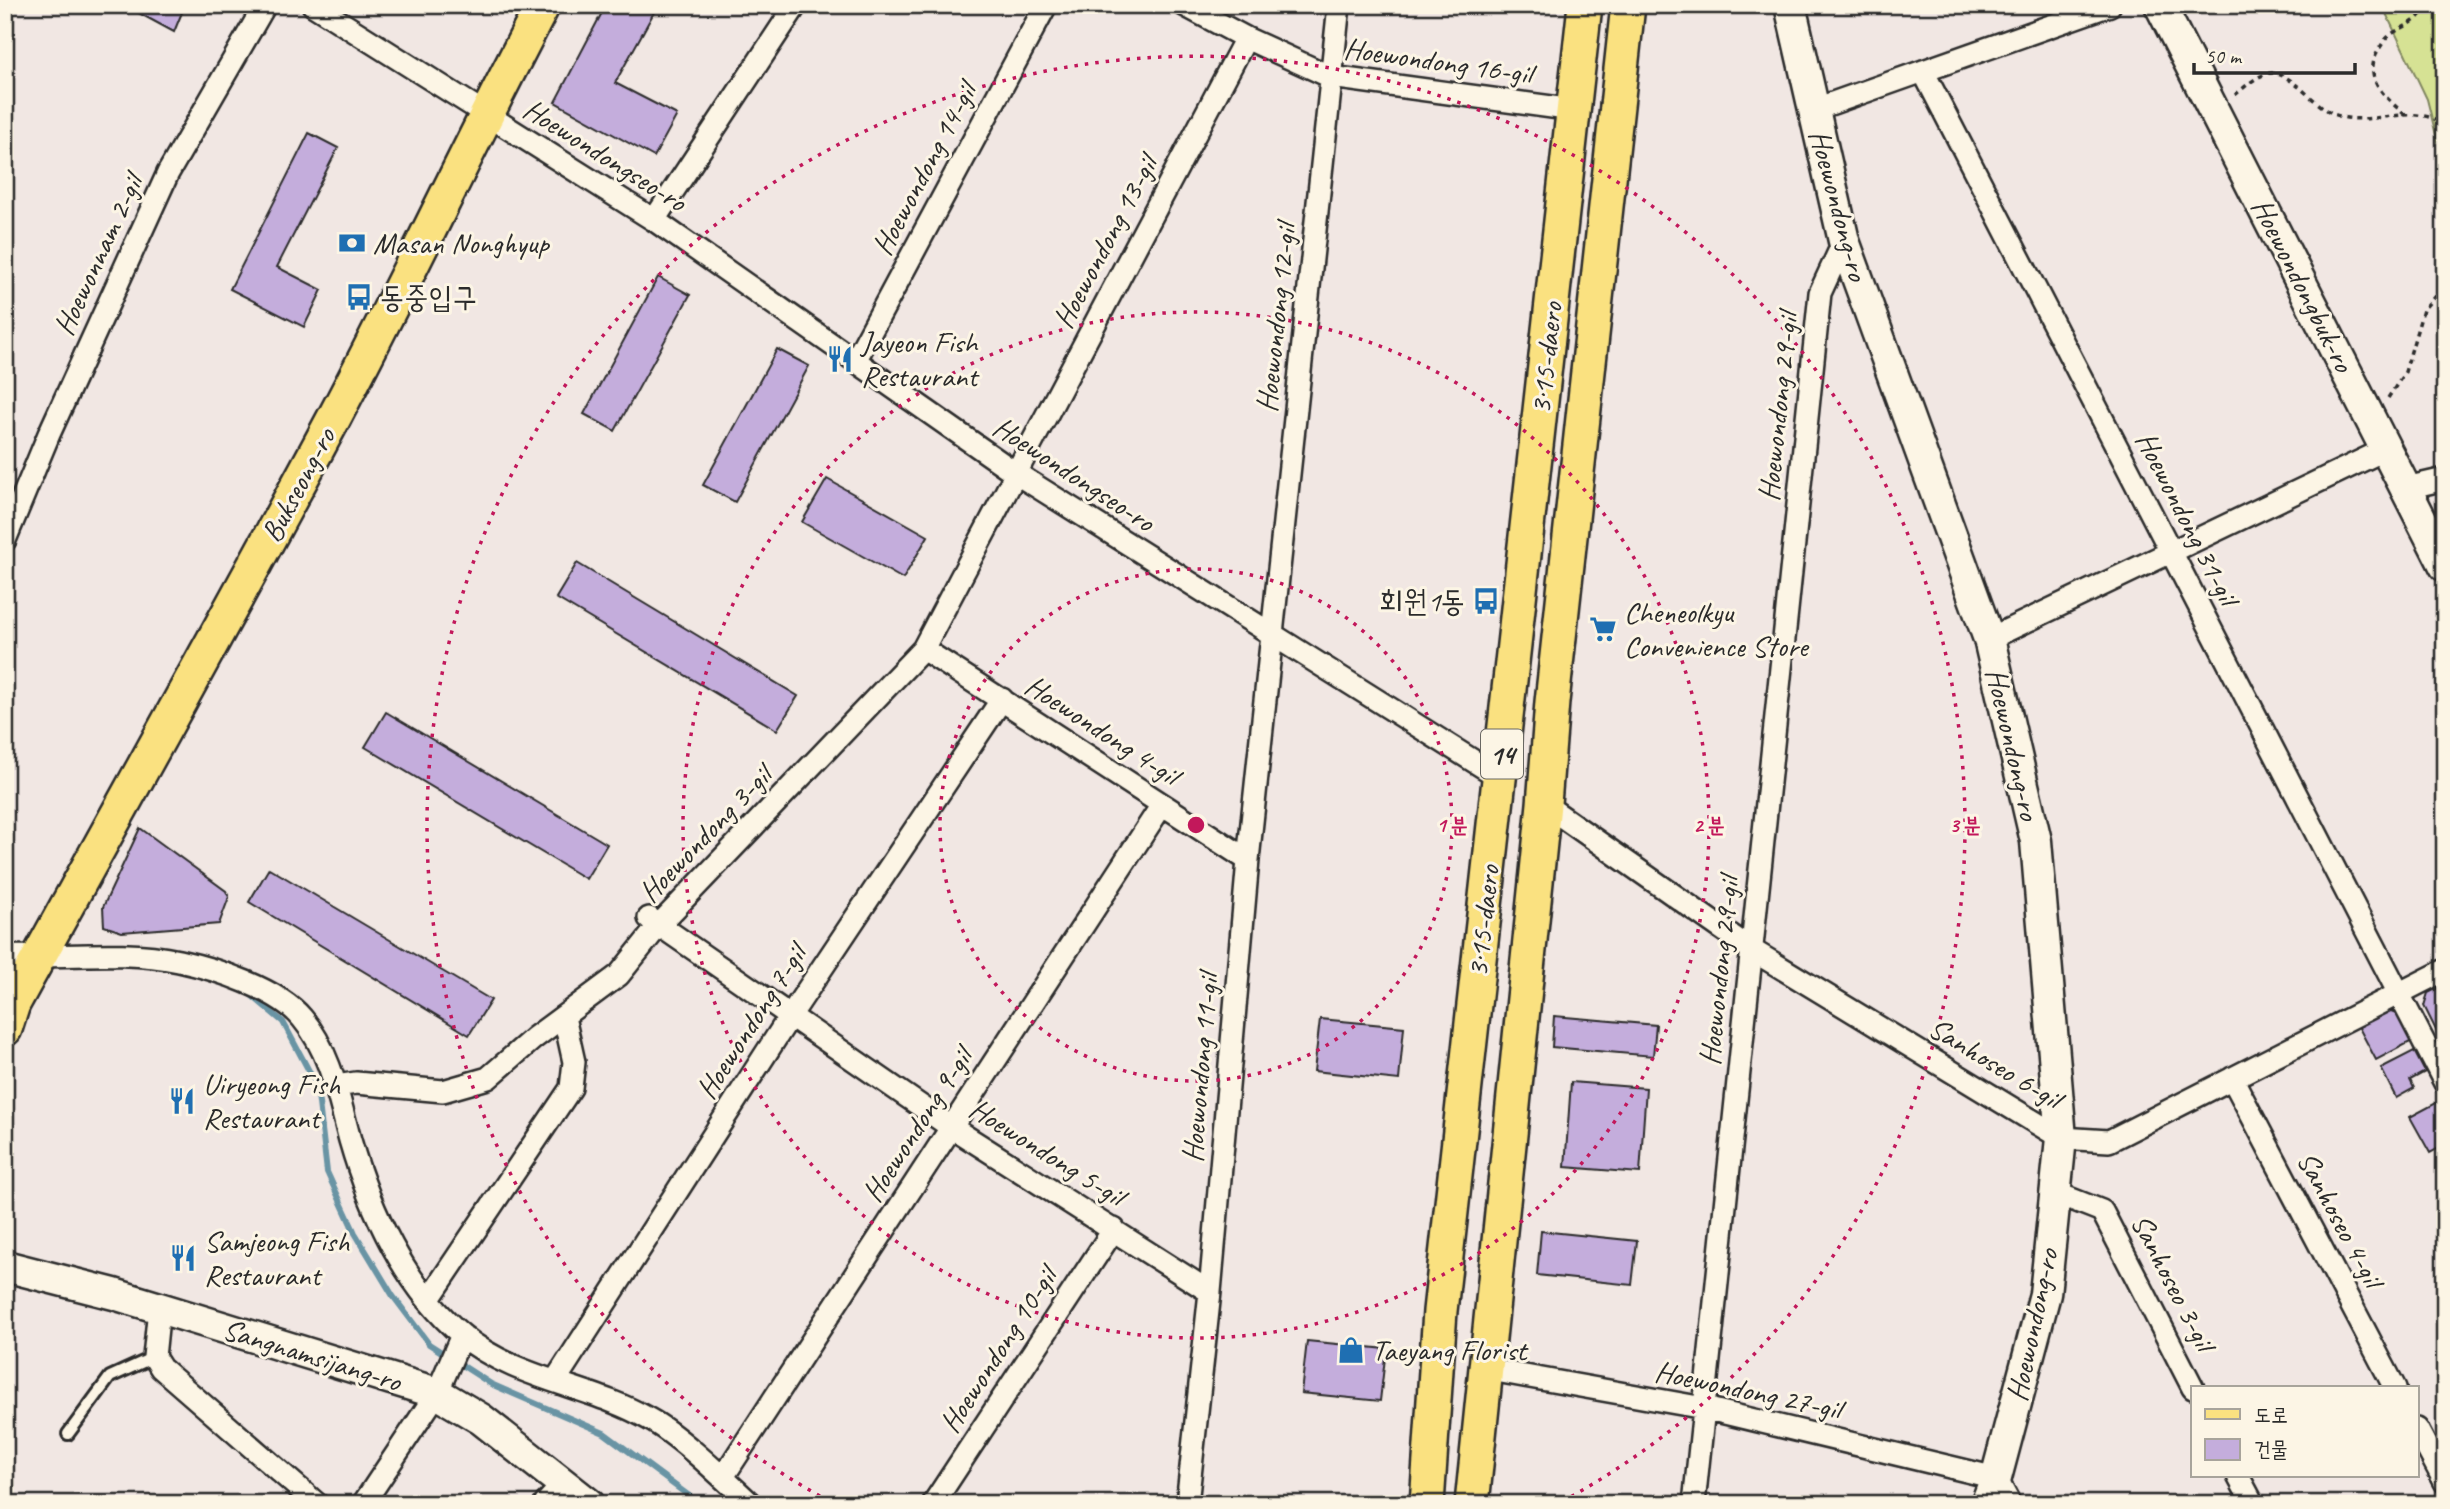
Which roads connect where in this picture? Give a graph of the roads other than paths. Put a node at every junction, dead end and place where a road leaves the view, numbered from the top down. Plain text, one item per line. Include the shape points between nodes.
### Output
1 (265, 5) edge
2 (313, 5) edge
3 (543, 5) edge
4 (796, 5) edge
5 (1046, 5) edge
6 (1184, 5) edge
7 (1339, 5) edge
8 (1585, 5) edge
9 (1628, 5) edge
10 (1790, 5) edge
11 (2110, 5) edge
12 (2160, 5) edge
13 (1246, 38) junction
14 (1923, 71) junction
15 (1331, 77) junction
16 (1574, 110) junction
17 (1813, 110) junction
18 (484, 115) junction
19 (654, 220) junction
20 (1844, 241) junction
21 (855, 361) junction
22 (2386, 449) junction
23 (1017, 474) junction
24 (2445, 479) edge
25 (2406, 488) junction
26 (5, 540) edge
27 (2171, 552) junction
28 (2445, 566) edge
29 (1271, 636) junction
30 (1989, 639) junction
31 (923, 649) junction
32 (1002, 699) junction
33 (1499, 777) junction
34 (1544, 804) junction
35 (1162, 805) junction
36 (1248, 860) junction
37 (653, 921) junction
38 (1752, 950) junction
39 (5, 956) edge
40 (39, 957) junction
41 (2445, 970) edge
42 (2398, 993) junction
43 (790, 1016) junction
44 (9, 1017) edge
45 (564, 1017) junction
46 (2232, 1078) junction
47 (2445, 1083) edge
48 (336, 1087) junction
49 (951, 1127) junction
50 (2062, 1138) junction
51 (2056, 1193) junction
52 (1114, 1229) junction
53 (5, 1266) edge
54 (1210, 1292) junction
55 (429, 1299) junction
56 (159, 1308) junction
57 (460, 1341) junction
58 (155, 1357) junction
59 (1485, 1369) junction
60 (555, 1381) junction
61 (442, 1383) junction
62 (2192, 1386) edge
63 (2394, 1386) edge
64 (1704, 1408) junction
65 (2418, 1431) edge
66 (68, 1434) dead end
67 (723, 1477) junction
68 (2239, 1478) edge
69 (2445, 1482) edge
70 (1991, 1491) edge
71 (554, 1493) edge
72 (317, 1504) edge
73 (363, 1504) edge
74 (589, 1504) edge
75 (751, 1504) edge
76 (933, 1504) edge
77 (1187, 1504) edge
78 (1427, 1504) edge
79 (1472, 1504) edge
80 (1694, 1504) edge
81 (2010, 1504) edge
82 (2253, 1504) edge

1 - 26 street, Hoewonnam 2-gil via 168,173
2 - 18 street, Hoewondongseo-ro
3 - 18 main road, Bukseong-ro
4 - 19 street
5 - 21 street, Hoewondong 14-gil
6 - 13 street, Hoewondong 16-gil
7 - 15 street, Hoewondong 12-gil
8 - 16 main road, 3·15-daero / 14
9 - 34 main road, 3·15-daero / 14
10 - 17 main road, Hoewondong-ro
11 - 14 street
12 - 22 main road, Hoewondongbuk-ro
13 - 15 street, Hoewondong 16-gil
13 - 23 street, Hoewondong 13-gil
14 - 17 street
14 - 27 street, Hoewondong 31-gil
15 - 16 street, Hoewondong 16-gil
15 - 29 street, Hoewondong 12-gil
16 - 33 main road, 3·15-daero / 14
17 - 20 main road, Hoewondong-ro
18 - 19 street, Hoewondongseo-ro
18 - 40 main road, Bukseong-ro via 336,413
19 - 21 street, Hoewondongseo-ro
20 - 30 main road, Hoewondong-ro
20 - 38 street, Hoewondong 29-gil via 1820,293
21 - 23 street, Hoewondongseo-ro
22 - 25 main road, Hoewondongbuk-ro
22 - 27 street
23 - 29 street, Hoewondongseo-ro
23 - 31 street, Hoewondong 3-gil
24 - 25 street
25 - 28 main road, Hoewondongbuk-ro
27 - 30 street
27 - 42 street, Hoewondong 31-gil
29 - 33 street, Hoewondongseo-ro
29 - 36 street, Hoewondong 11-gil
30 - 50 main road, Hoewondong-ro via 2036,841
31 - 32 street, Hoewondong 4-gil
31 - 37 street, Hoewondong 3-gil
32 - 35 street, Hoewondong 4-gil
32 - 43 street, Hoewondong 7-gil
33 - 78 main road, 3·15-daero / 14 via 1440,1311
34 - 38 street, Sanhoseo 6-gil
34 - 59 main road, 3·15-daero / 14
35 - 36 street, Hoewondong 4-gil
35 - 49 street, Hoewondong 9-gil
36 - 54 street, Hoewondong 11-gil
37 - 43 street, Hoewondong 5-gil
37 - 45 street, Hoewondong 3-gil via 619,975
38 - 50 street, Sanhoseo 6-gil
38 - 64 street, Hoewondong 29-gil
39 - 40 street
40 - 44 main road, Bukseong-ro
40 - 48 street via 148,956 182,962 267,990 302,1017 321,1047
41 - 42 street, Sanhoseo 6-gil
42 - 46 street, Sanhoseo 6-gil
42 - 47 street, Hoewondong 31-gil
43 - 49 street, Hoewondong 5-gil
43 - 60 street, Hoewondong 7-gil
45 - 48 street, Hoewondong 3-gil via 488,1078 443,1091 356,1083
45 - 55 street via 574,1062 570,1088
46 - 50 street, Sanhoseo 6-gil via 2109,1141
46 - 63 street, Sanhoseo 4-gil
48 - 55 street via 368,1199 391,1244
49 - 52 street, Hoewondong 5-gil
49 - 67 street, Hoewondong 9-gil
50 - 51 main road, Hoewondong-ro
51 - 62 street, Sanhoseo 3-gil via 2102,1211
51 - 70 main road, Hoewondong-ro via 2045,1294
52 - 54 street, Hoewondong 5-gil
52 - 76 street, Hoewondong 10-gil
53 - 56 main road, Sangnamsijang-ro
54 - 77 street, Hoewondong 11-gil
55 - 57 street
56 - 58 street
56 - 61 main road, Sangnamsijang-ro
57 - 60 street
57 - 61 street
58 - 66 lane via 110,1377
58 - 72 street via 161,1368
59 - 64 street, Hoewondong 27-gil
59 - 79 main road, 3·15-daero / 14
60 - 67 street via 650,1419
61 - 71 main road, Sangnamsijang-ro
61 - 73 street
64 - 70 street, Hoewondong 27-gil
64 - 80 street, Hoewondong 29-gil
65 - 69 street
67 - 75 street
68 - 82 street
70 - 81 street
71 - 74 main road, Sangnamsijang-ro

